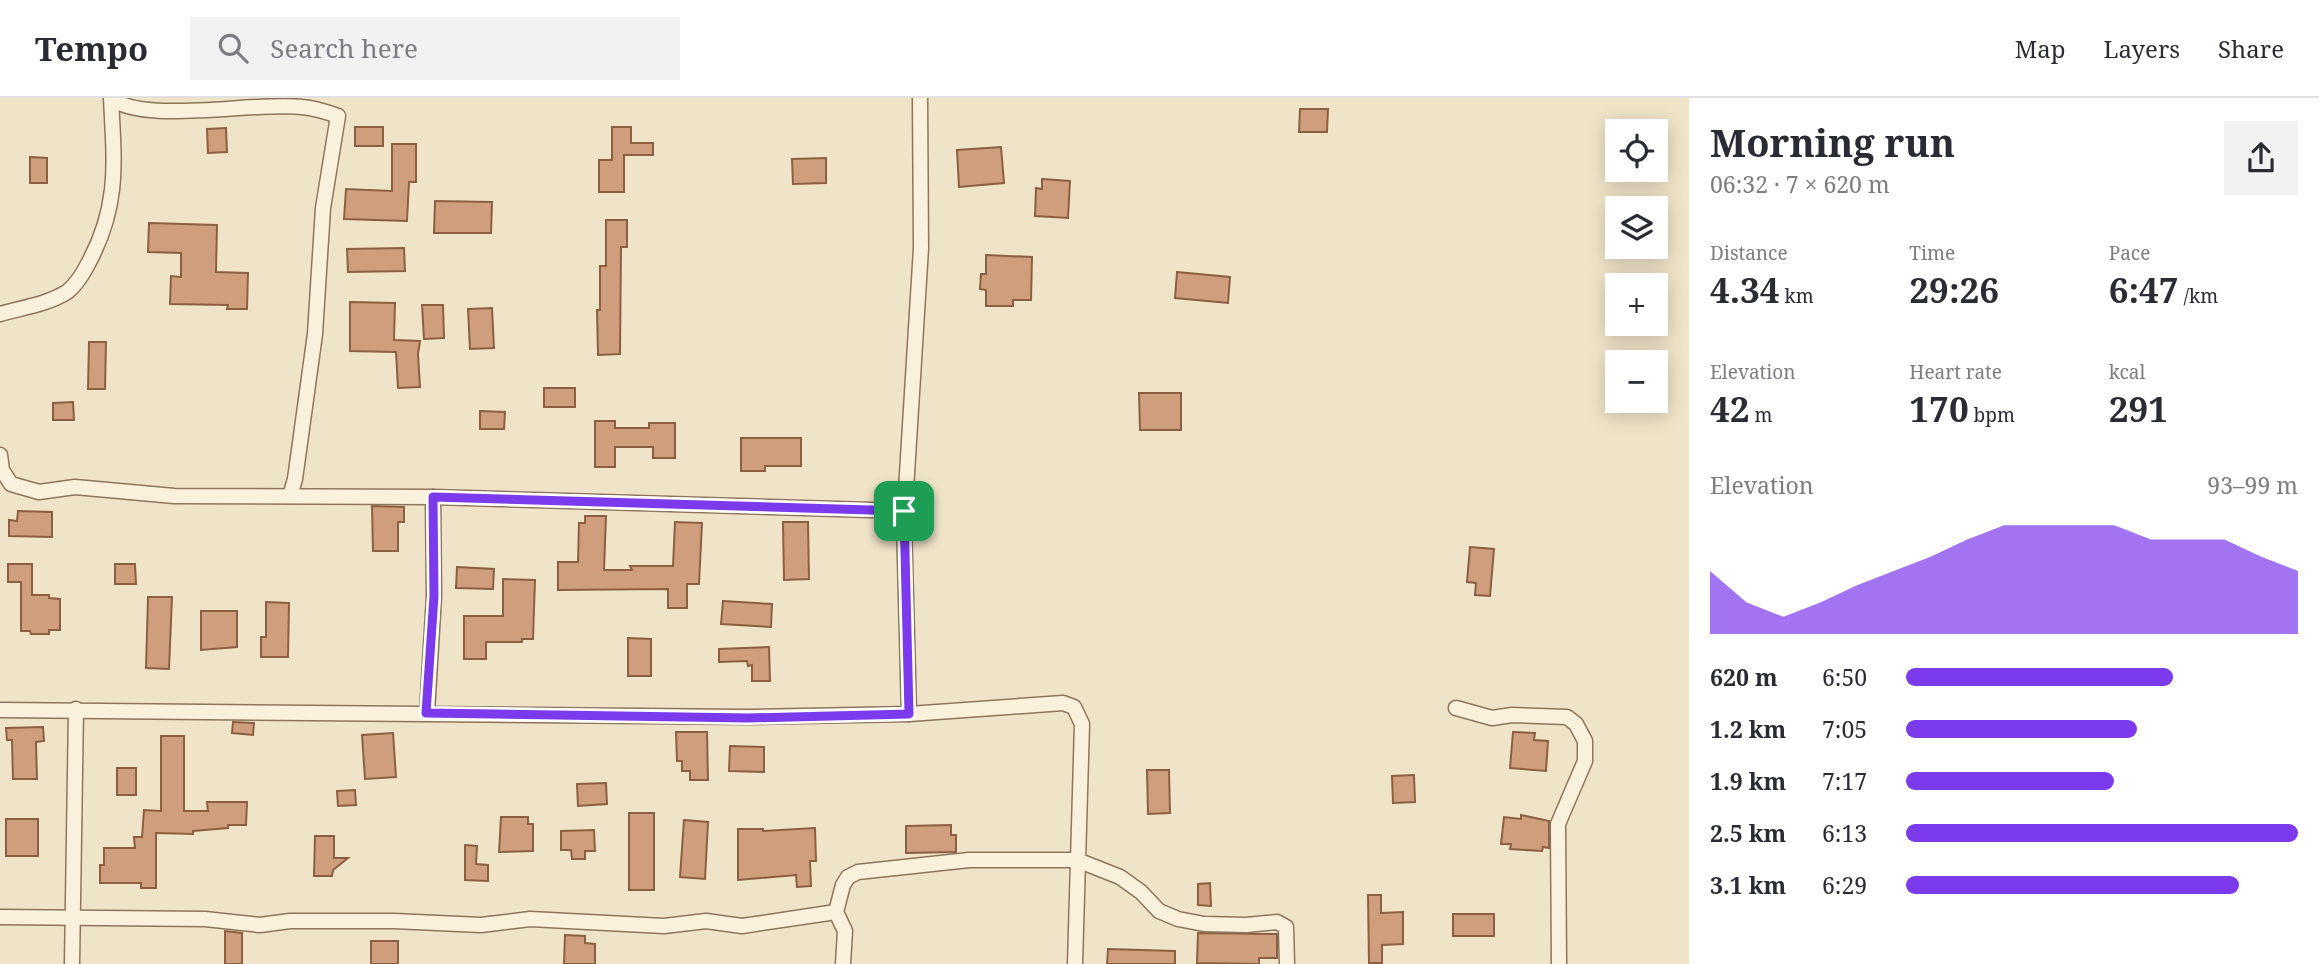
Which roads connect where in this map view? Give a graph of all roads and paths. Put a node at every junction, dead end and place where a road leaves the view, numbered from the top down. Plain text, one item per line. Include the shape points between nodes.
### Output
1 (111, 98) edge
2 (920, 98) edge
3 (0, 314) edge
4 (1, 464) edge
5 (290, 496) junction
6 (433, 497) junction
7 (904, 511) junction
8 (1456, 708) dead end
9 (76, 709) junction
10 (0, 710) edge
11 (426, 713) junction
12 (909, 714) junction
13 (1077, 860) junction
14 (836, 912) junction
15 (0, 917) edge
16 (73, 918) junction
17 (72, 964) edge
18 (844, 964) edge
19 (1075, 964) edge
20 (1287, 964) edge
21 (1559, 964) edge

1 - 3 street via 114,186 108,217 83,274 67,291
1 - 5 street via 122,107 178,111 300,107 338,116 323,208 316,334
2 - 7 street via 922,248
4 - 5 street via 11,484 39,492 75,487 174,496
5 - 6 street
6 - 7 street
6 - 11 street via 434,596
7 - 12 street
8 - 21 street via 1493,718 1567,717 1585,741 1585,761 1558,824
9 - 10 street
9 - 11 street
9 - 16 street
11 - 12 street via 748,718
12 - 13 street via 1041,703 1074,707 1082,724
13 - 14 street via 968,860 858,872 843,885
13 - 19 street
13 - 20 street via 1120,877 1158,911 1178,919 1204,924 1277,922 1286,927
14 - 16 street via 741,926 706,921 664,926 530,919 481,925 290,921 260,925 205,919
14 - 18 street via 845,931
15 - 16 street
16 - 17 street

